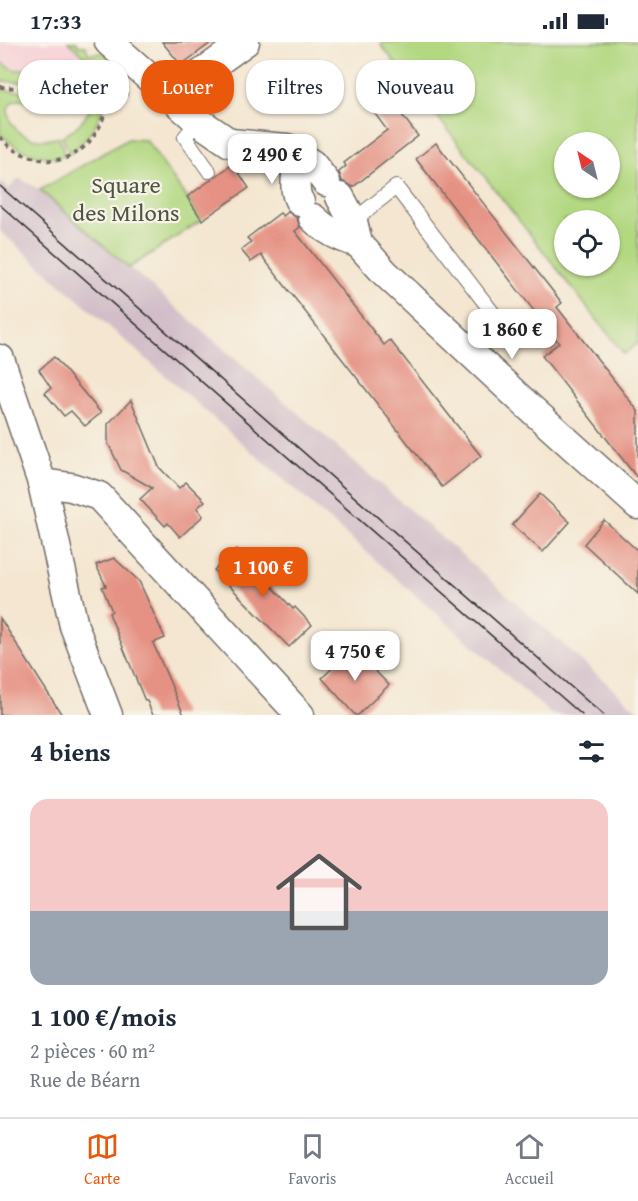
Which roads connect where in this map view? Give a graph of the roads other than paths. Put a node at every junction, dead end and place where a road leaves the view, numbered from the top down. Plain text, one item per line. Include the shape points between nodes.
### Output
1 (109, 42) edge
2 (245, 42) edge
3 (220, 60) edge
4 (141, 70) edge
5 (190, 114) edge
6 (198, 121) junction
7 (298, 153) junction
8 (209, 171) dead end
9 (344, 211) junction
10 (499, 321) dead end
11 (0, 359) edge
12 (42, 483) junction
13 (638, 505) edge
14 (108, 715) edge
15 (300, 715) edge

1 - 4 street
2 - 3 street
5 - 6 street
6 - 7 street via 230,143 287,148
6 - 8 lane via 185,137
7 - 9 street via 312,164
7 - 9 street via 296,194 307,210 321,226 335,234
9 - 10 lane via 396,187
9 - 13 street via 393,281
11 - 12 street
12 - 14 street via 74,626
12 - 15 street via 99,496

